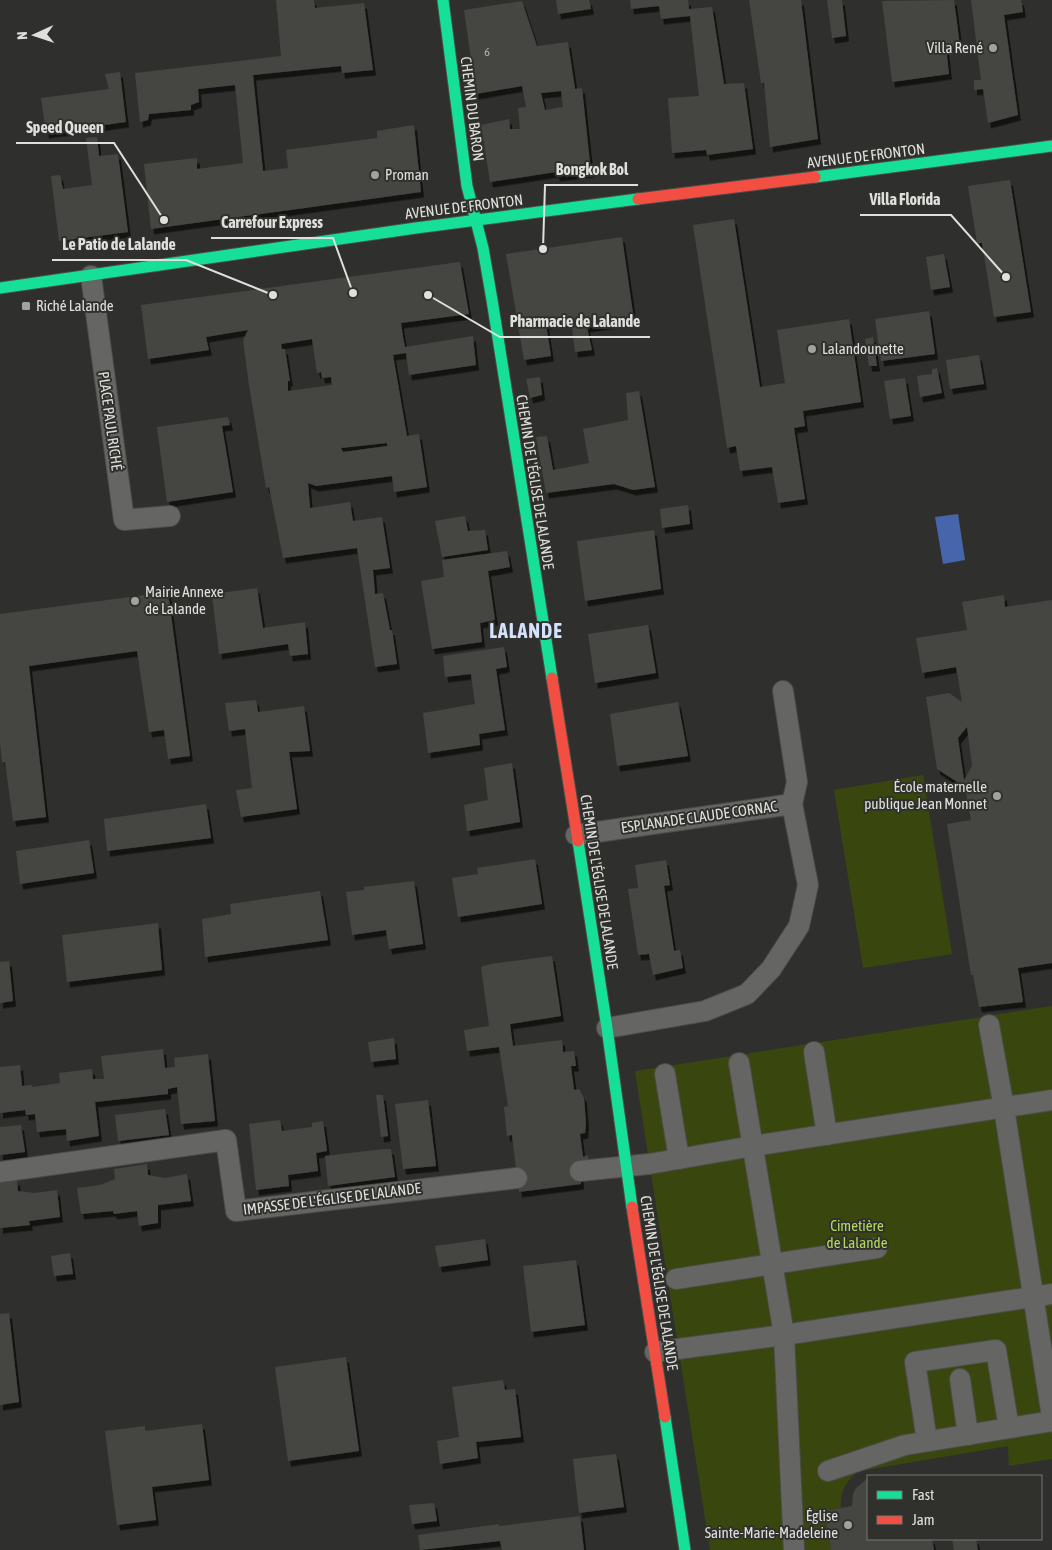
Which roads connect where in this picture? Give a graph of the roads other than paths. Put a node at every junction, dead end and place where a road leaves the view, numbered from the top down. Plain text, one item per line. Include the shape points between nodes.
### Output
1 (444, 0) edge
2 (1052, 146) edge
3 (475, 220) junction
4 (91, 276) junction
5 (0, 288) edge
6 (170, 516) dead end
7 (783, 691) dead end
8 (792, 804) junction
9 (576, 835) junction
10 (989, 1025) dead end
11 (607, 1028) junction
12 (814, 1052) dead end
13 (739, 1063) dead end
14 (665, 1074) dead end
15 (1052, 1100) edge
16 (1004, 1108) junction
17 (827, 1135) junction
18 (753, 1146) junction
19 (679, 1159) junction
20 (626, 1167) junction
21 (580, 1171) dead end
22 (0, 1172) edge
23 (517, 1178) dead end
24 (877, 1248) dead end
25 (772, 1264) junction
26 (676, 1279) dead end
27 (1052, 1294) edge
28 (1032, 1297) junction
29 (784, 1334) junction
30 (654, 1352) junction
31 (960, 1379) dead end
32 (1052, 1416) edge
33 (1052, 1421) edge
34 (1009, 1428) junction
35 (968, 1435) junction
36 (927, 1441) junction
37 (828, 1471) dead end
38 (685, 1550) edge
39 (794, 1550) edge

1 - 3 street, CHEMIN DU BARON via 466,186
2 - 3 street, AVENUE DE FRONTON
3 - 4 street, AVENUE DE FRONTON
3 - 9 street, CHEMIN DE L'ÉGLISE DE LALANDE via 492,300
4 - 5 street, AVENUE DE FRONTON
4 - 6 lane, PLACE PAUL RICHÉ via 124,520
7 - 8 lane, ESPLANADE CLAUDE CORNAC via 797,782
8 - 9 lane, ESPLANADE CLAUDE CORNAC
8 - 11 lane, ESPLANADE CLAUDE CORNAC via 808,885 798,926 771,969 747,994 705,1011
9 - 11 street, CHEMIN DE L'ÉGLISE DE LALANDE
10 - 16 lane
11 - 20 street, CHEMIN DE L'ÉGLISE DE LALANDE
12 - 17 lane
13 - 18 lane
14 - 19 lane
15 - 16 lane
16 - 17 lane
16 - 28 lane
17 - 18 lane
18 - 19 lane
18 - 25 lane
19 - 20 lane
20 - 21 lane
20 - 30 street, CHEMIN DE L'ÉGLISE DE LALANDE
22 - 23 lane, IMPASSE DE L'ÉGLISE DE LALANDE via 226,1140 236,1211
24 - 25 lane
25 - 26 lane
25 - 29 lane
27 - 28 lane
28 - 29 lane
28 - 32 lane
29 - 30 lane
29 - 39 lane
30 - 38 street, CHEMIN DE L'ÉGLISE DE LALANDE
31 - 35 lane
33 - 34 lane
34 - 35 lane
34 - 36 lane via 996,1350 915,1362
35 - 36 lane
36 - 37 lane via 905,1445

